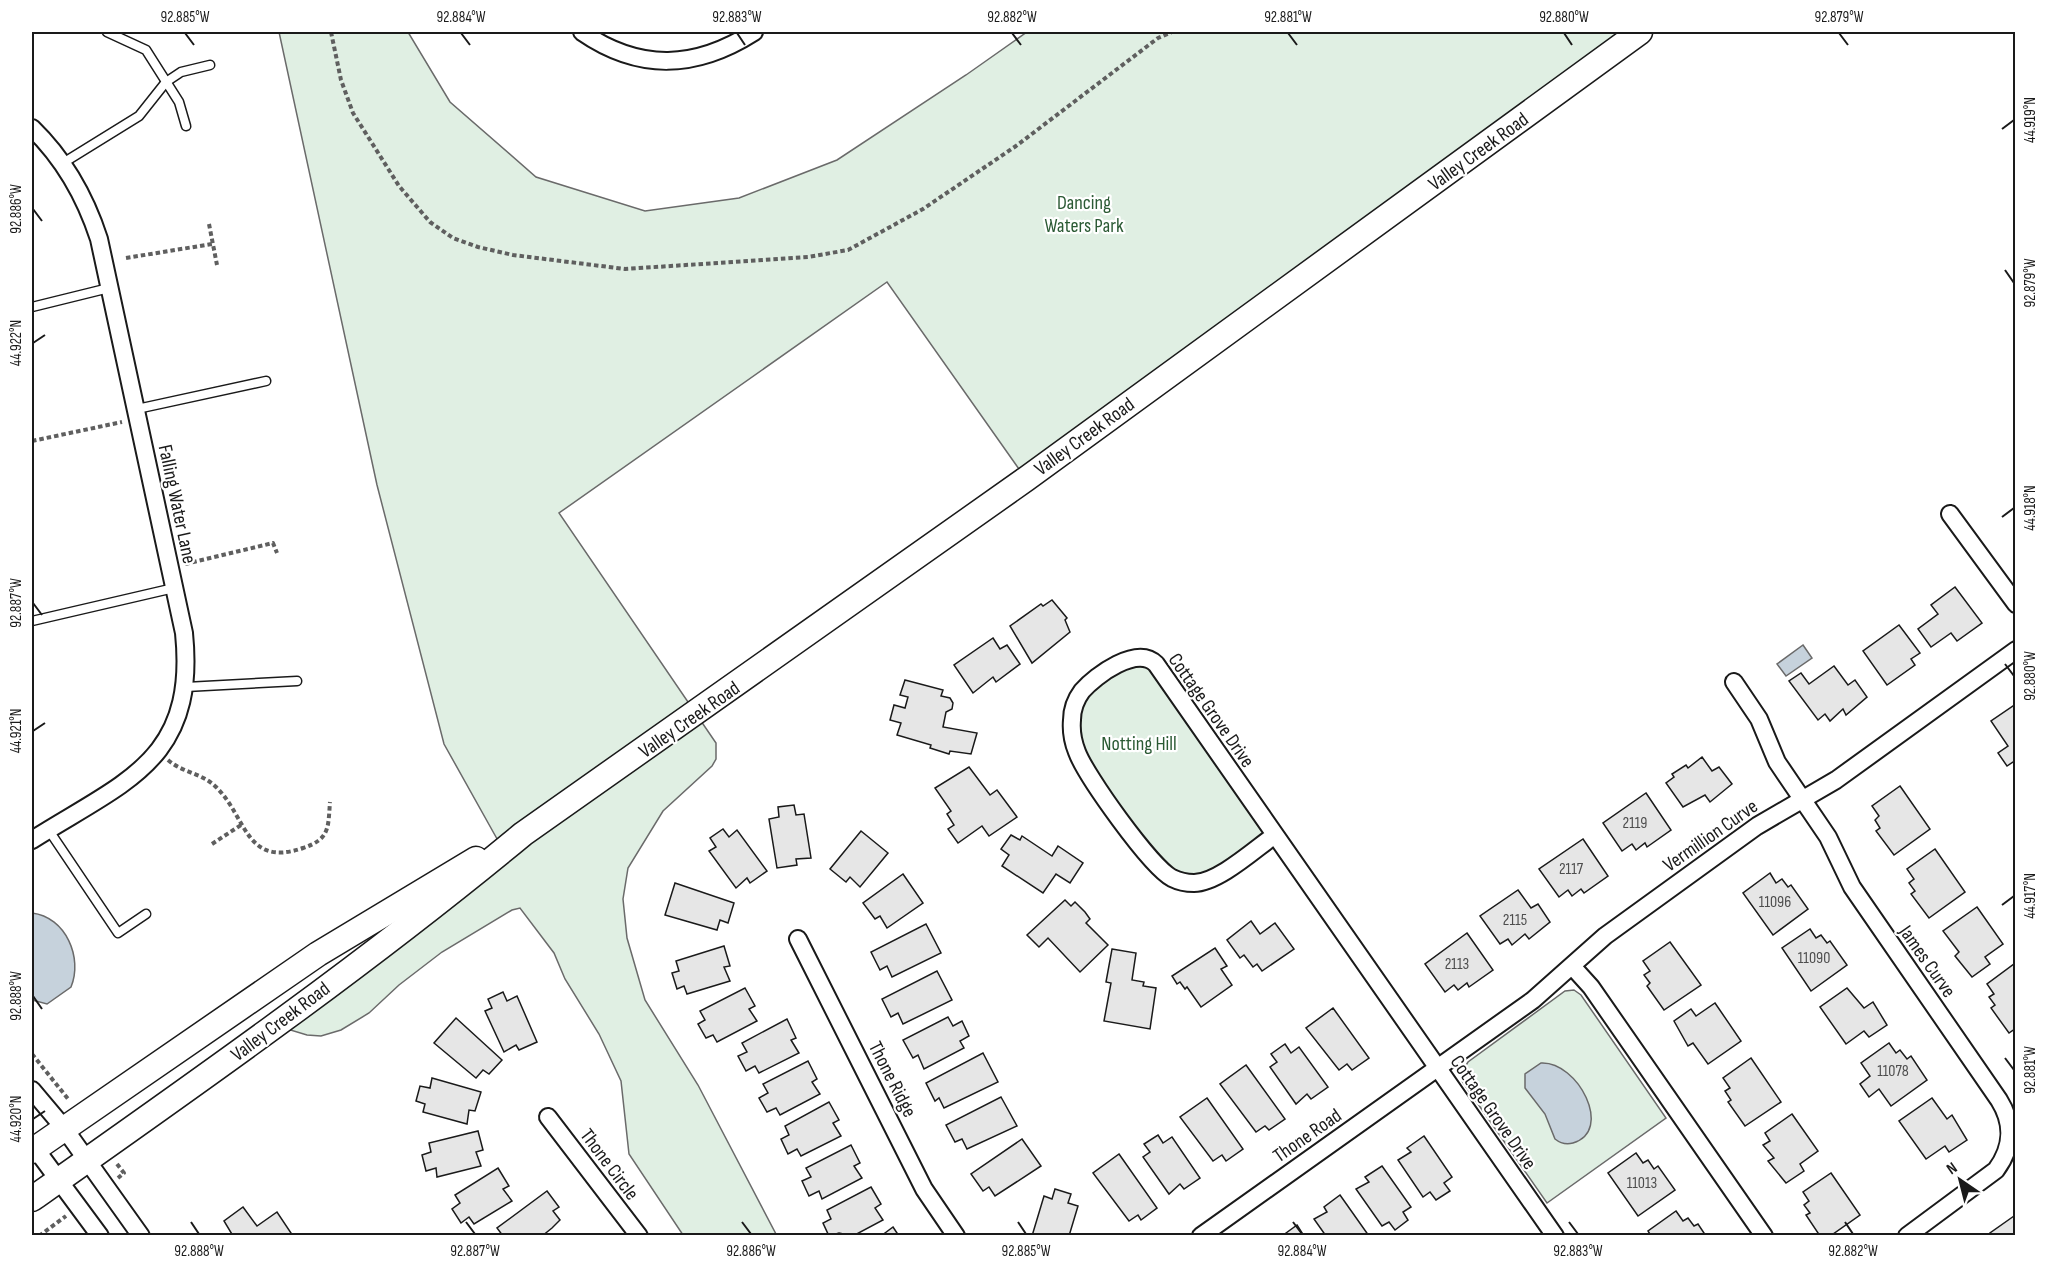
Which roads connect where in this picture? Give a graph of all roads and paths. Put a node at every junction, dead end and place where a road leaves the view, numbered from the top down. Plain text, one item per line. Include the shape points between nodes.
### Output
1 (107, 32) edge
2 (331, 32) edge
3 (582, 32) edge
4 (754, 32) edge
5 (1172, 32) edge
6 (1640, 32) edge
7 (210, 65) dead end
8 (166, 82) junction
9 (186, 126) dead end
10 (32, 128) edge
11 (63, 163) junction
12 (209, 224) dead end
13 (213, 244) junction
14 (126, 258) dead end
15 (217, 265) dead end
16 (109, 288) junction
17 (32, 307) edge
18 (266, 381) dead end
19 (138, 414) junction
20 (32, 441) edge
21 (1950, 514) dead end
22 (277, 553) dead end
23 (170, 568) junction
24 (174, 588) junction
25 (2016, 604) edge
26 (32, 621) edge
27 (2016, 650) edge
28 (297, 681) dead end
29 (1734, 682) dead end
30 (186, 687) junction
31 (159, 752) junction
32 (1803, 800) junction
33 (330, 802) dead end
34 (241, 825) junction
35 (48, 829) junction
36 (523, 834) junction
37 (1275, 835) junction
38 (32, 840) edge
39 (212, 844) dead end
40 (146, 914) dead end
41 (798, 939) dead end
42 (1572, 966) junction
43 (32, 1054) edge
44 (1438, 1069) junction
45 (57, 1085) dead end
46 (32, 1090) edge
47 (548, 1117) dead end
48 (64, 1128) junction
49 (33, 1148) edge
50 (88, 1160) junction
51 (59, 1180) junction
52 (32, 1199) edge
53 (59, 1221) dead end
54 (39, 1236) edge
55 (100, 1236) edge
56 (141, 1236) edge
57 (639, 1236) edge
58 (956, 1236) edge
59 (1201, 1236) edge
60 (1555, 1236) edge
61 (1764, 1236) edge
62 (1907, 1236) edge

1 - 8 lane via 146,50
2 - 5 path via 353,113 399,186 430,222 453,238 478,247 625,269 808,257 848,250 922,209 1007,152 1158,38
3 - 4 street via 614,50 644,60 672,62 702,58
6 - 36 main road, Valley Creek Road via 1026,479
7 - 8 lane via 181,72
8 - 9 lane via 179,102
8 - 11 lane via 139,116
10 - 11 street, Falling Water Lane
11 - 16 street, Falling Water Lane via 89,209
12 - 13 path
13 - 14 path
13 - 15 path
16 - 17 lane
16 - 19 street, Falling Water Lane
18 - 19 lane
19 - 20 path
19 - 23 street, Falling Water Lane
21 - 25 street
22 - 23 path via 273,543
23 - 24 street, Falling Water Lane
24 - 26 lane
24 - 30 street, Falling Water Lane via 184,633
27 - 32 street, Vermillion Curve
28 - 30 lane
29 - 32 street, James Curve via 1757,715 1777,762
30 - 31 street, Falling Water Lane via 174,730
31 - 34 path via 180,770 198,774 214,785
31 - 35 street, Falling Water Lane via 126,779
32 - 42 street, Vermillion Curve via 1757,826 1610,932
32 - 62 street, James Curve via 1828,837 1855,892 1999,1100 2010,1123 2009,1148 1996,1170
33 - 34 path via 328,829 319,842 285,854 258,845
34 - 39 path
35 - 38 street, Falling Water Lane
35 - 40 lane via 118,933
36 - 48 main road, Valley Creek Road via 438,880 318,954
36 - 50 main road, Valley Creek Road via 450,895
37 - 37 street, Cottage Grove Drive via 1152,660 1137,656 1126,659 1082,692 1074,708 1071,731 1081,762 1145,852 1173,878 1191,883 1214,878
37 - 44 street, Cottage Grove Drive
41 - 58 street, Thone Ridge via 924,1189
42 - 44 street, Vermillion Curve via 1539,996
42 - 61 street via 1591,987
43 - 45 path
44 - 59 street, Thone Road
44 - 60 street, Cottage Grove Drive
46 - 48 street
47 - 57 street, Thone Circle
48 - 49 main road, Valley Creek Road
48 - 50 street
49 - 51 street
50 - 51 main road, Valley Creek Road
50 - 56 street
51 - 52 main road, Valley Creek Road
51 - 55 street
53 - 54 path

